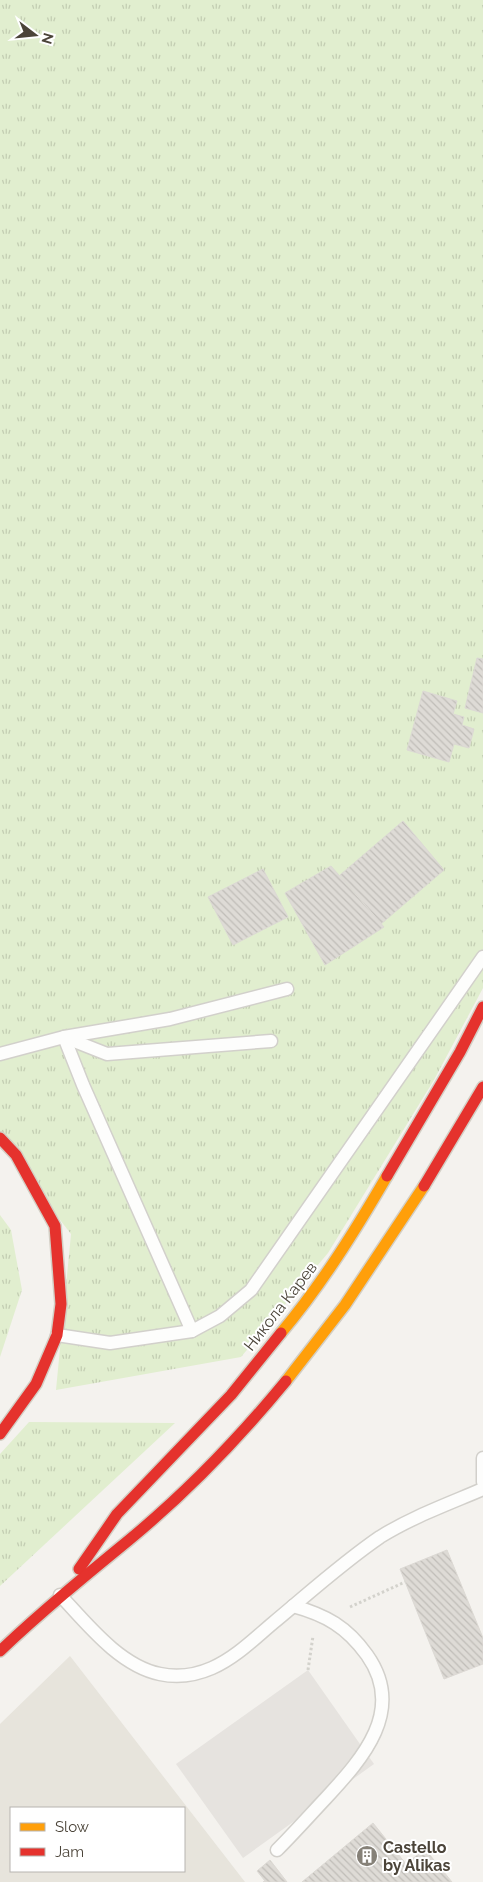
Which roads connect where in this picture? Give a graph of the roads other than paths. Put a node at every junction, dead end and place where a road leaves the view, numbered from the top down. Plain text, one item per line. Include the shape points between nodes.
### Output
1 (483, 957) edge
2 (287, 989) dead end
3 (483, 1007) edge
4 (64, 1037) junction
5 (272, 1041) dead end
6 (0, 1054) edge
7 (483, 1087) edge
8 (0, 1138) edge
9 (192, 1331) junction
10 (57, 1335) junction
11 (0, 1434) edge
12 (483, 1458) edge
13 (483, 1482) edge
14 (483, 1489) edge
15 (60, 1595) junction
16 (293, 1606) junction
17 (0, 1651) edge
18 (277, 1850) dead end

1 - 9 lane via 251,1290 220,1316
2 - 4 lane via 170,1019
3 - 15 street, Никола Карев via 352,1238 306,1304 231,1395 117,1514
4 - 5 lane via 107,1054
4 - 6 lane
4 - 9 lane via 82,1085
7 - 15 street, Никола Карев via 365,1277 285,1383 168,1504
8 - 10 street via 16,1155 55,1226 61,1304
9 - 10 lane via 110,1343
10 - 11 street via 36,1384
12 - 13 lane
14 - 16 lane via 381,1537
15 - 16 lane via 98,1637 124,1656 147,1670 172,1676 199,1673 227,1660
15 - 17 street, Никола Карев
16 - 18 lane via 332,1621 353,1637 378,1675 382,1704 380,1721 362,1757

